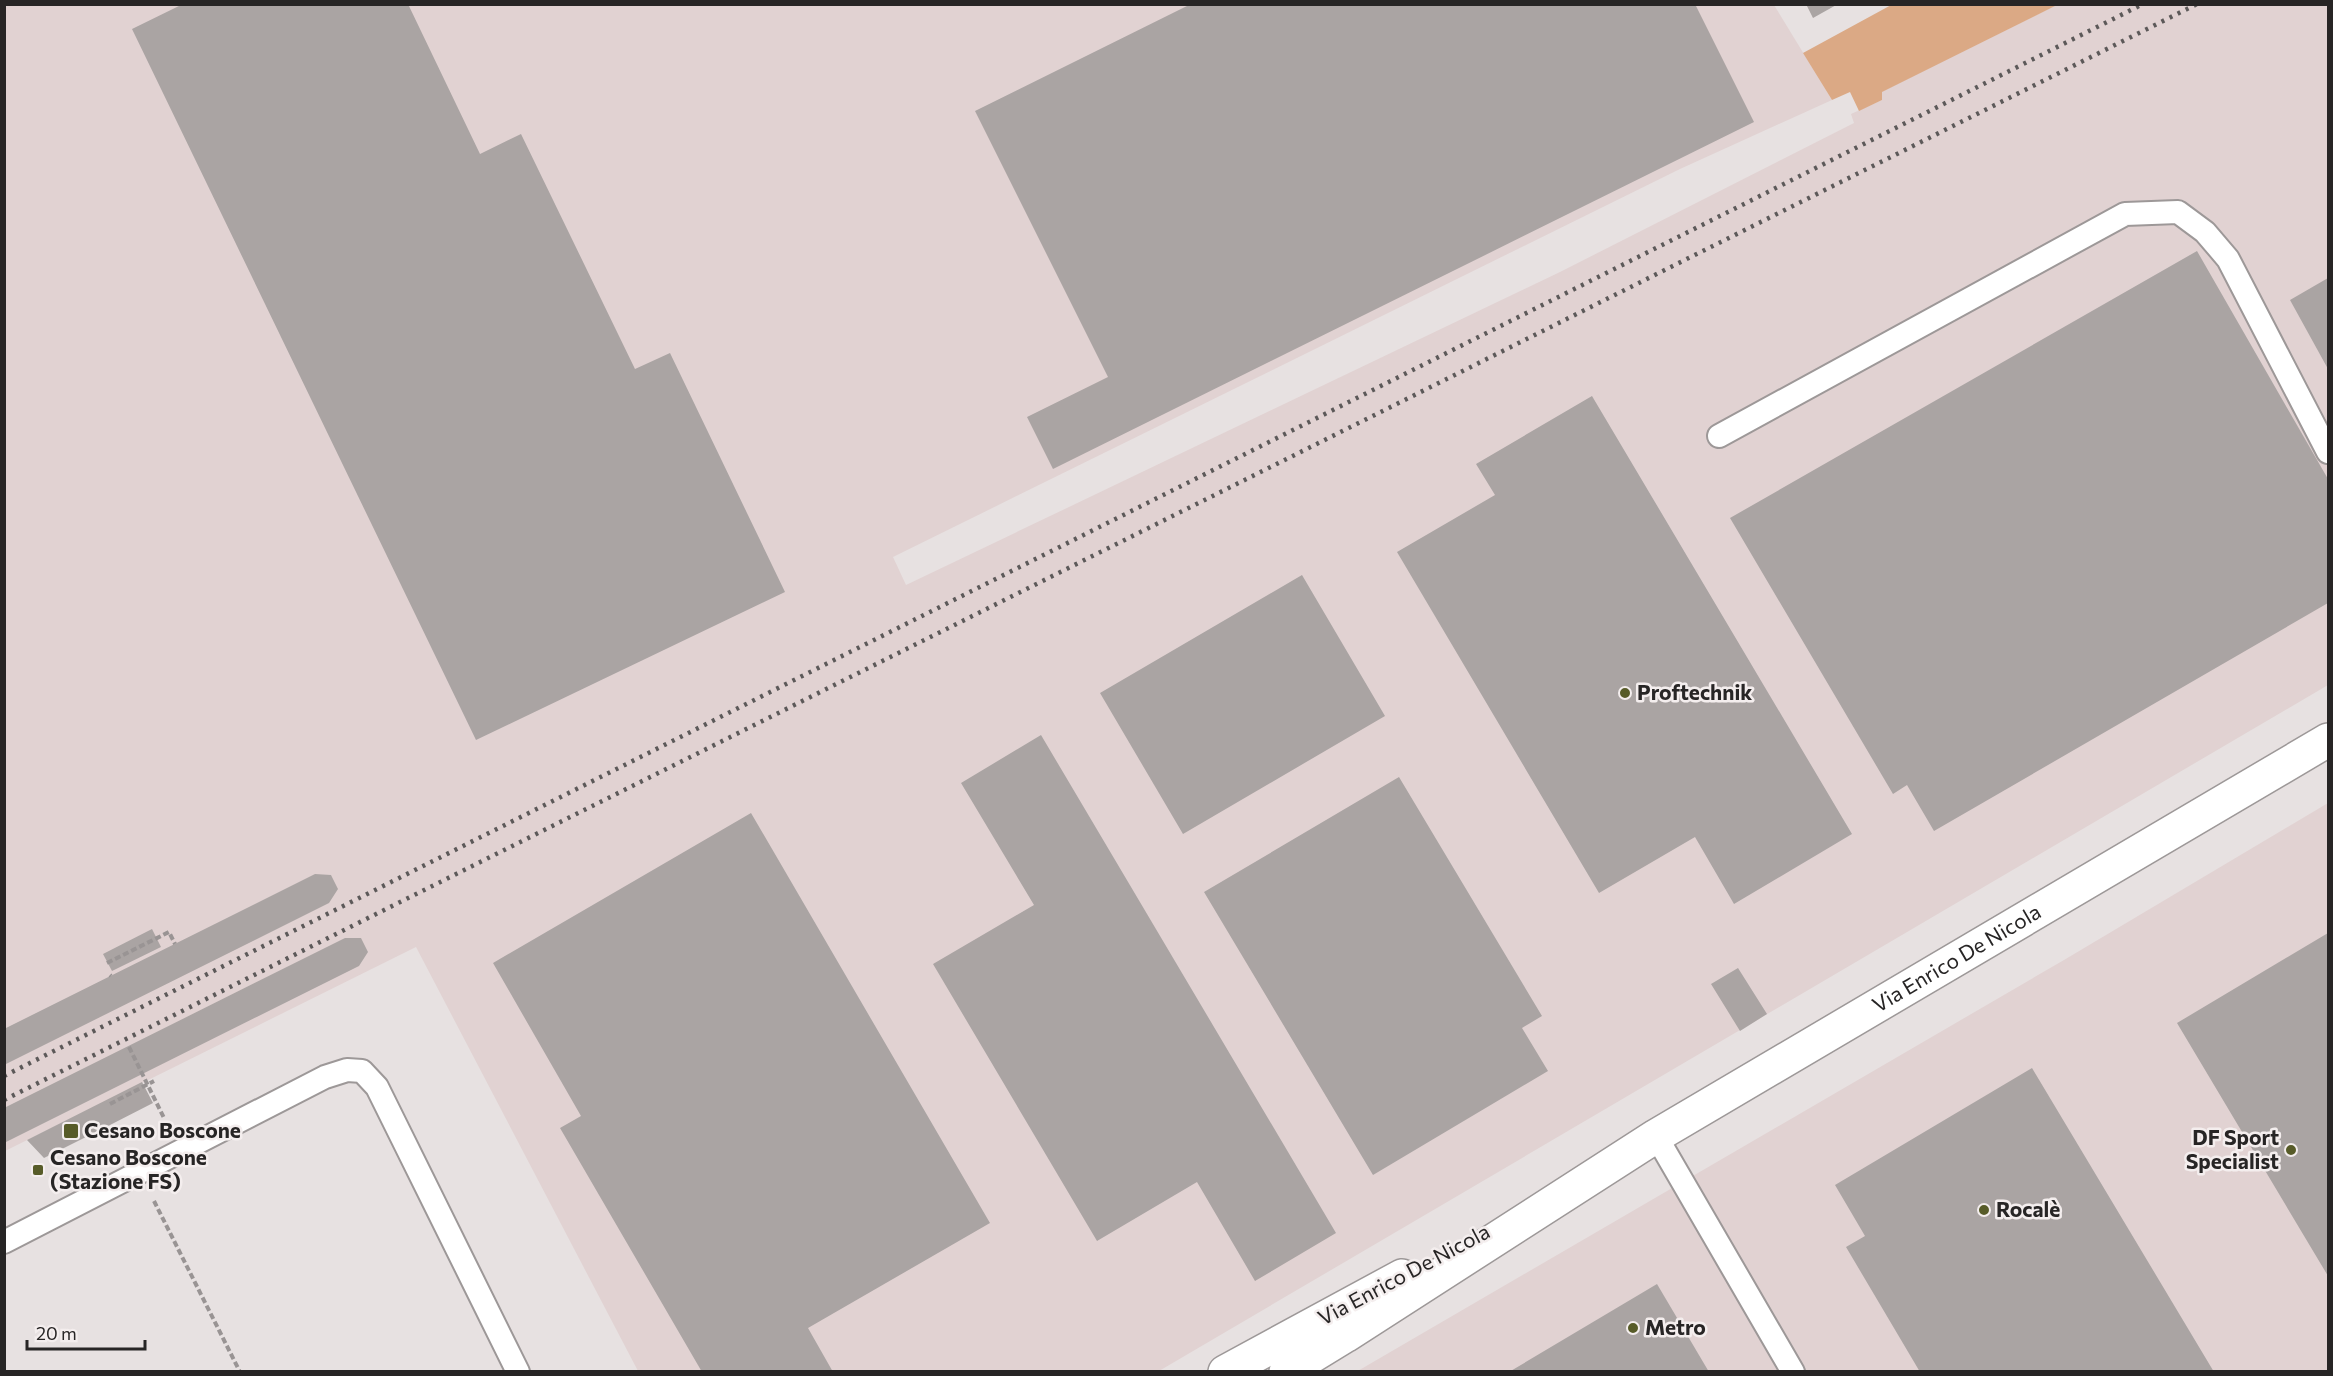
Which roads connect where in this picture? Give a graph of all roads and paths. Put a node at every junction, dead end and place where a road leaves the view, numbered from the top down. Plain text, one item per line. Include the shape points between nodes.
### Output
1 (1719, 436) dead end
2 (2328, 452) edge
3 (2328, 740) edge
4 (175, 944) dead end
5 (107, 963) dead end
6 (129, 1047) dead end
7 (154, 1081) dead end
8 (148, 1085) junction
9 (110, 1104) dead end
10 (164, 1118) dead end
11 (1656, 1136) junction
12 (140, 1173) junction
13 (1584, 1180) junction
14 (4, 1242) edge
15 (240, 1371) edge
16 (518, 1371) edge
17 (1225, 1371) edge
18 (1286, 1371) edge
19 (1793, 1371) edge

1 - 2 lane via 2125,214 2178,212 2205,232 2228,259
3 - 11 street, Via Enrico De Nicola
4 - 5 path via 169,932
6 - 8 path
7 - 8 path
8 - 9 path
8 - 10 path
11 - 13 street, Via Enrico De Nicola
11 - 19 lane
12 - 14 lane
12 - 15 path
12 - 16 lane via 325,1077 347,1070 362,1071 377,1087
13 - 17 street, Via Enrico De Nicola
13 - 18 street, Via Enrico De Nicola

